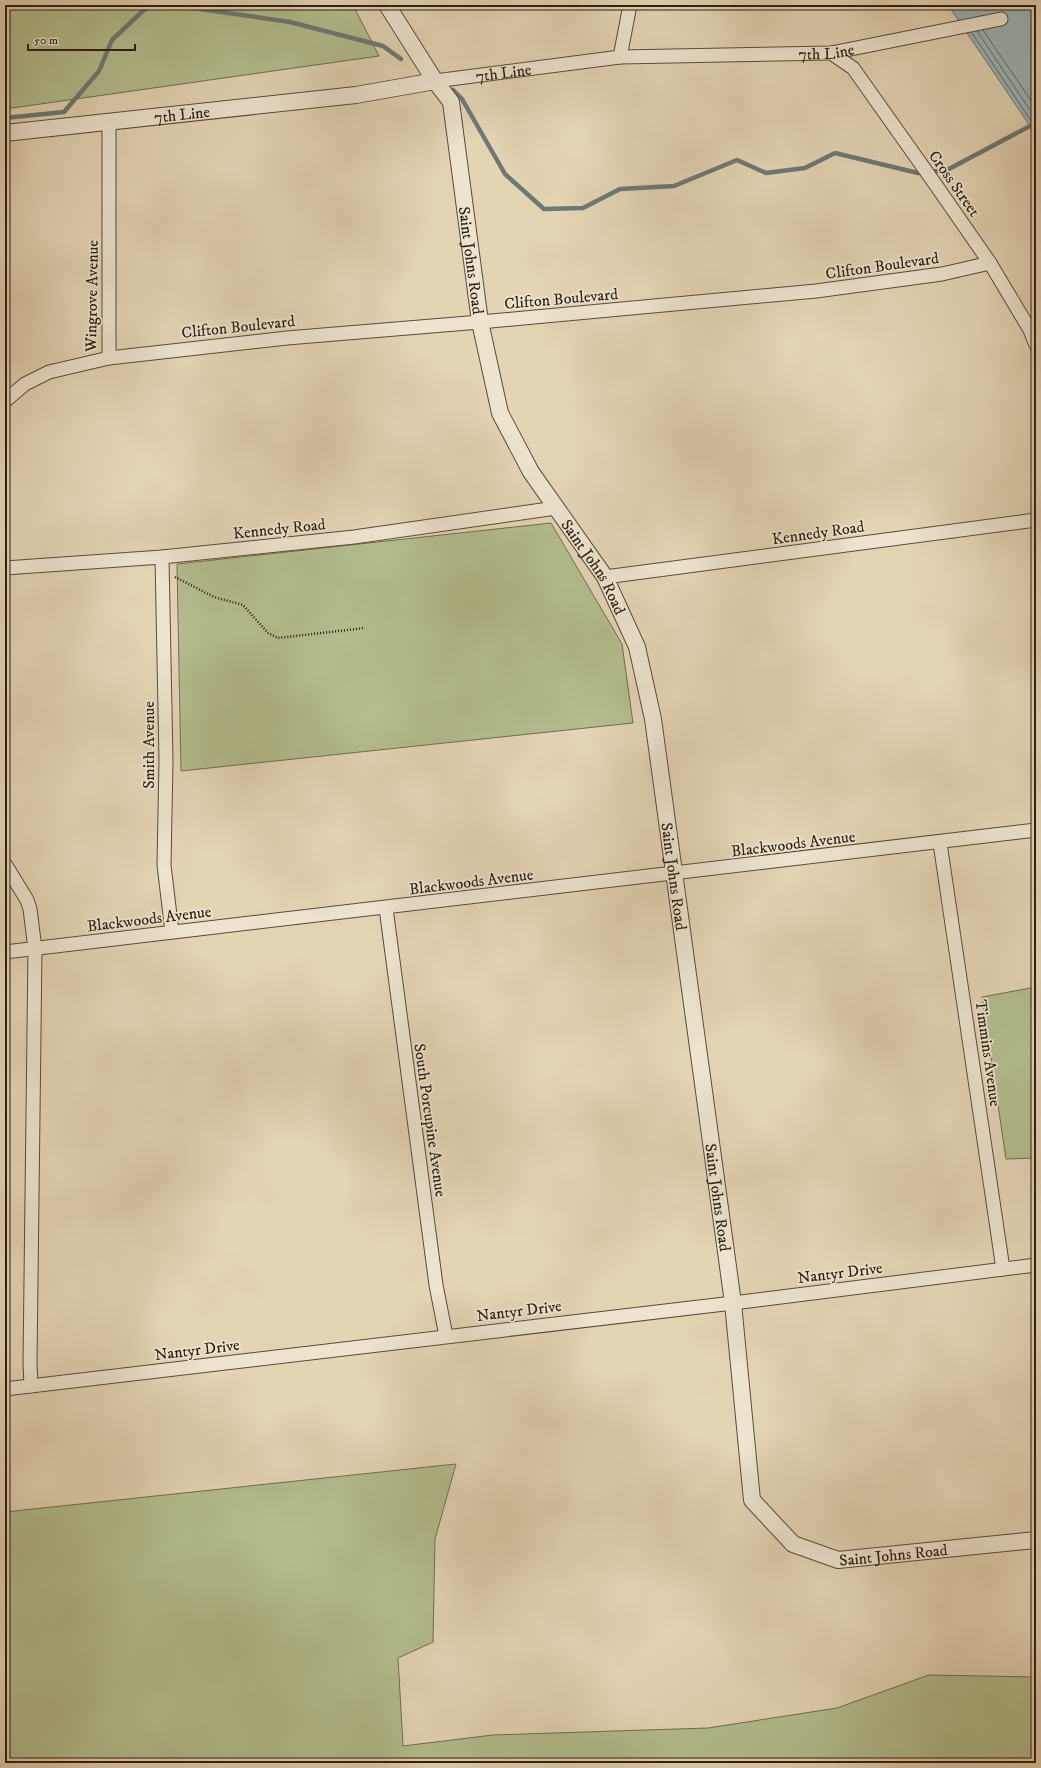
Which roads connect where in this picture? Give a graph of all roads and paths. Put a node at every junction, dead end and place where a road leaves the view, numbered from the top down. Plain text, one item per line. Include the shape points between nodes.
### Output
1 (387, 5) edge
2 (630, 5) edge
3 (1000, 19) dead end
4 (831, 53) junction
5 (620, 57) junction
6 (436, 81) junction
7 (109, 121) junction
8 (5, 133) edge
9 (990, 263) junction
10 (480, 322) junction
11 (1036, 344) edge
12 (109, 358) junction
13 (5, 401) edge
14 (556, 508) junction
15 (1036, 520) edge
16 (162, 557) junction
17 (5, 568) edge
18 (162, 571) junction
19 (604, 577) junction
20 (364, 628) dead end
21 (1036, 830) edge
22 (940, 843) junction
23 (5, 864) edge
24 (674, 873) junction
25 (386, 908) junction
26 (172, 932) junction
27 (35, 949) junction
28 (5, 952) edge
29 (1036, 1265) edge
30 (1003, 1269) junction
31 (733, 1303) junction
32 (446, 1336) junction
33 (31, 1386) junction
34 (5, 1389) edge
35 (1036, 1540) edge

1 - 6 street, Saint Johns Road
2 - 5 street
3 - 4 street, 7th Line
4 - 5 street, 7th Line
4 - 9 street, Cross Street via 853,68
5 - 6 street, 7th Line
6 - 7 street, 7th Line via 356,95
6 - 10 street, Saint Johns Road via 451,102
7 - 8 street, 7th Line
7 - 12 street, Wingrove Avenue
9 - 10 street, Clifton Boulevard via 942,274 816,291
9 - 11 street, Cross Street
10 - 12 street, Clifton Boulevard via 287,338
10 - 14 street, Saint Johns Road via 500,413 531,472
12 - 13 street, Wingrove Avenue via 49,372 25,384
14 - 16 street, Kennedy Road via 354,537
14 - 19 street, Saint Johns Road
15 - 19 street, Kennedy Road
16 - 17 street, Kennedy Road
16 - 18 street, Smith Avenue
18 - 20 path via 214,597 243,605 268,633 278,638
18 - 26 street, Smith Avenue via 166,761 164,865
19 - 24 street, Saint Johns Road via 638,648 653,719
21 - 22 street, Blackwoods Avenue
22 - 24 street, Blackwoods Avenue
22 - 30 street, Timmins Avenue
23 - 27 street via 27,900
24 - 25 street, Blackwoods Avenue
24 - 31 street, Saint Johns Road
25 - 26 street, Blackwoods Avenue
25 - 32 street, South Porcupine Avenue via 436,1285
26 - 27 street, Blackwoods Avenue
27 - 28 street, Blackwoods Avenue
27 - 33 street
29 - 30 street, Nantyr Drive
30 - 31 street, Nantyr Drive
31 - 32 street, Nantyr Drive
31 - 35 street, Saint Johns Road via 752,1500 793,1544 838,1560
32 - 33 street, Nantyr Drive
33 - 34 street, Nantyr Drive

